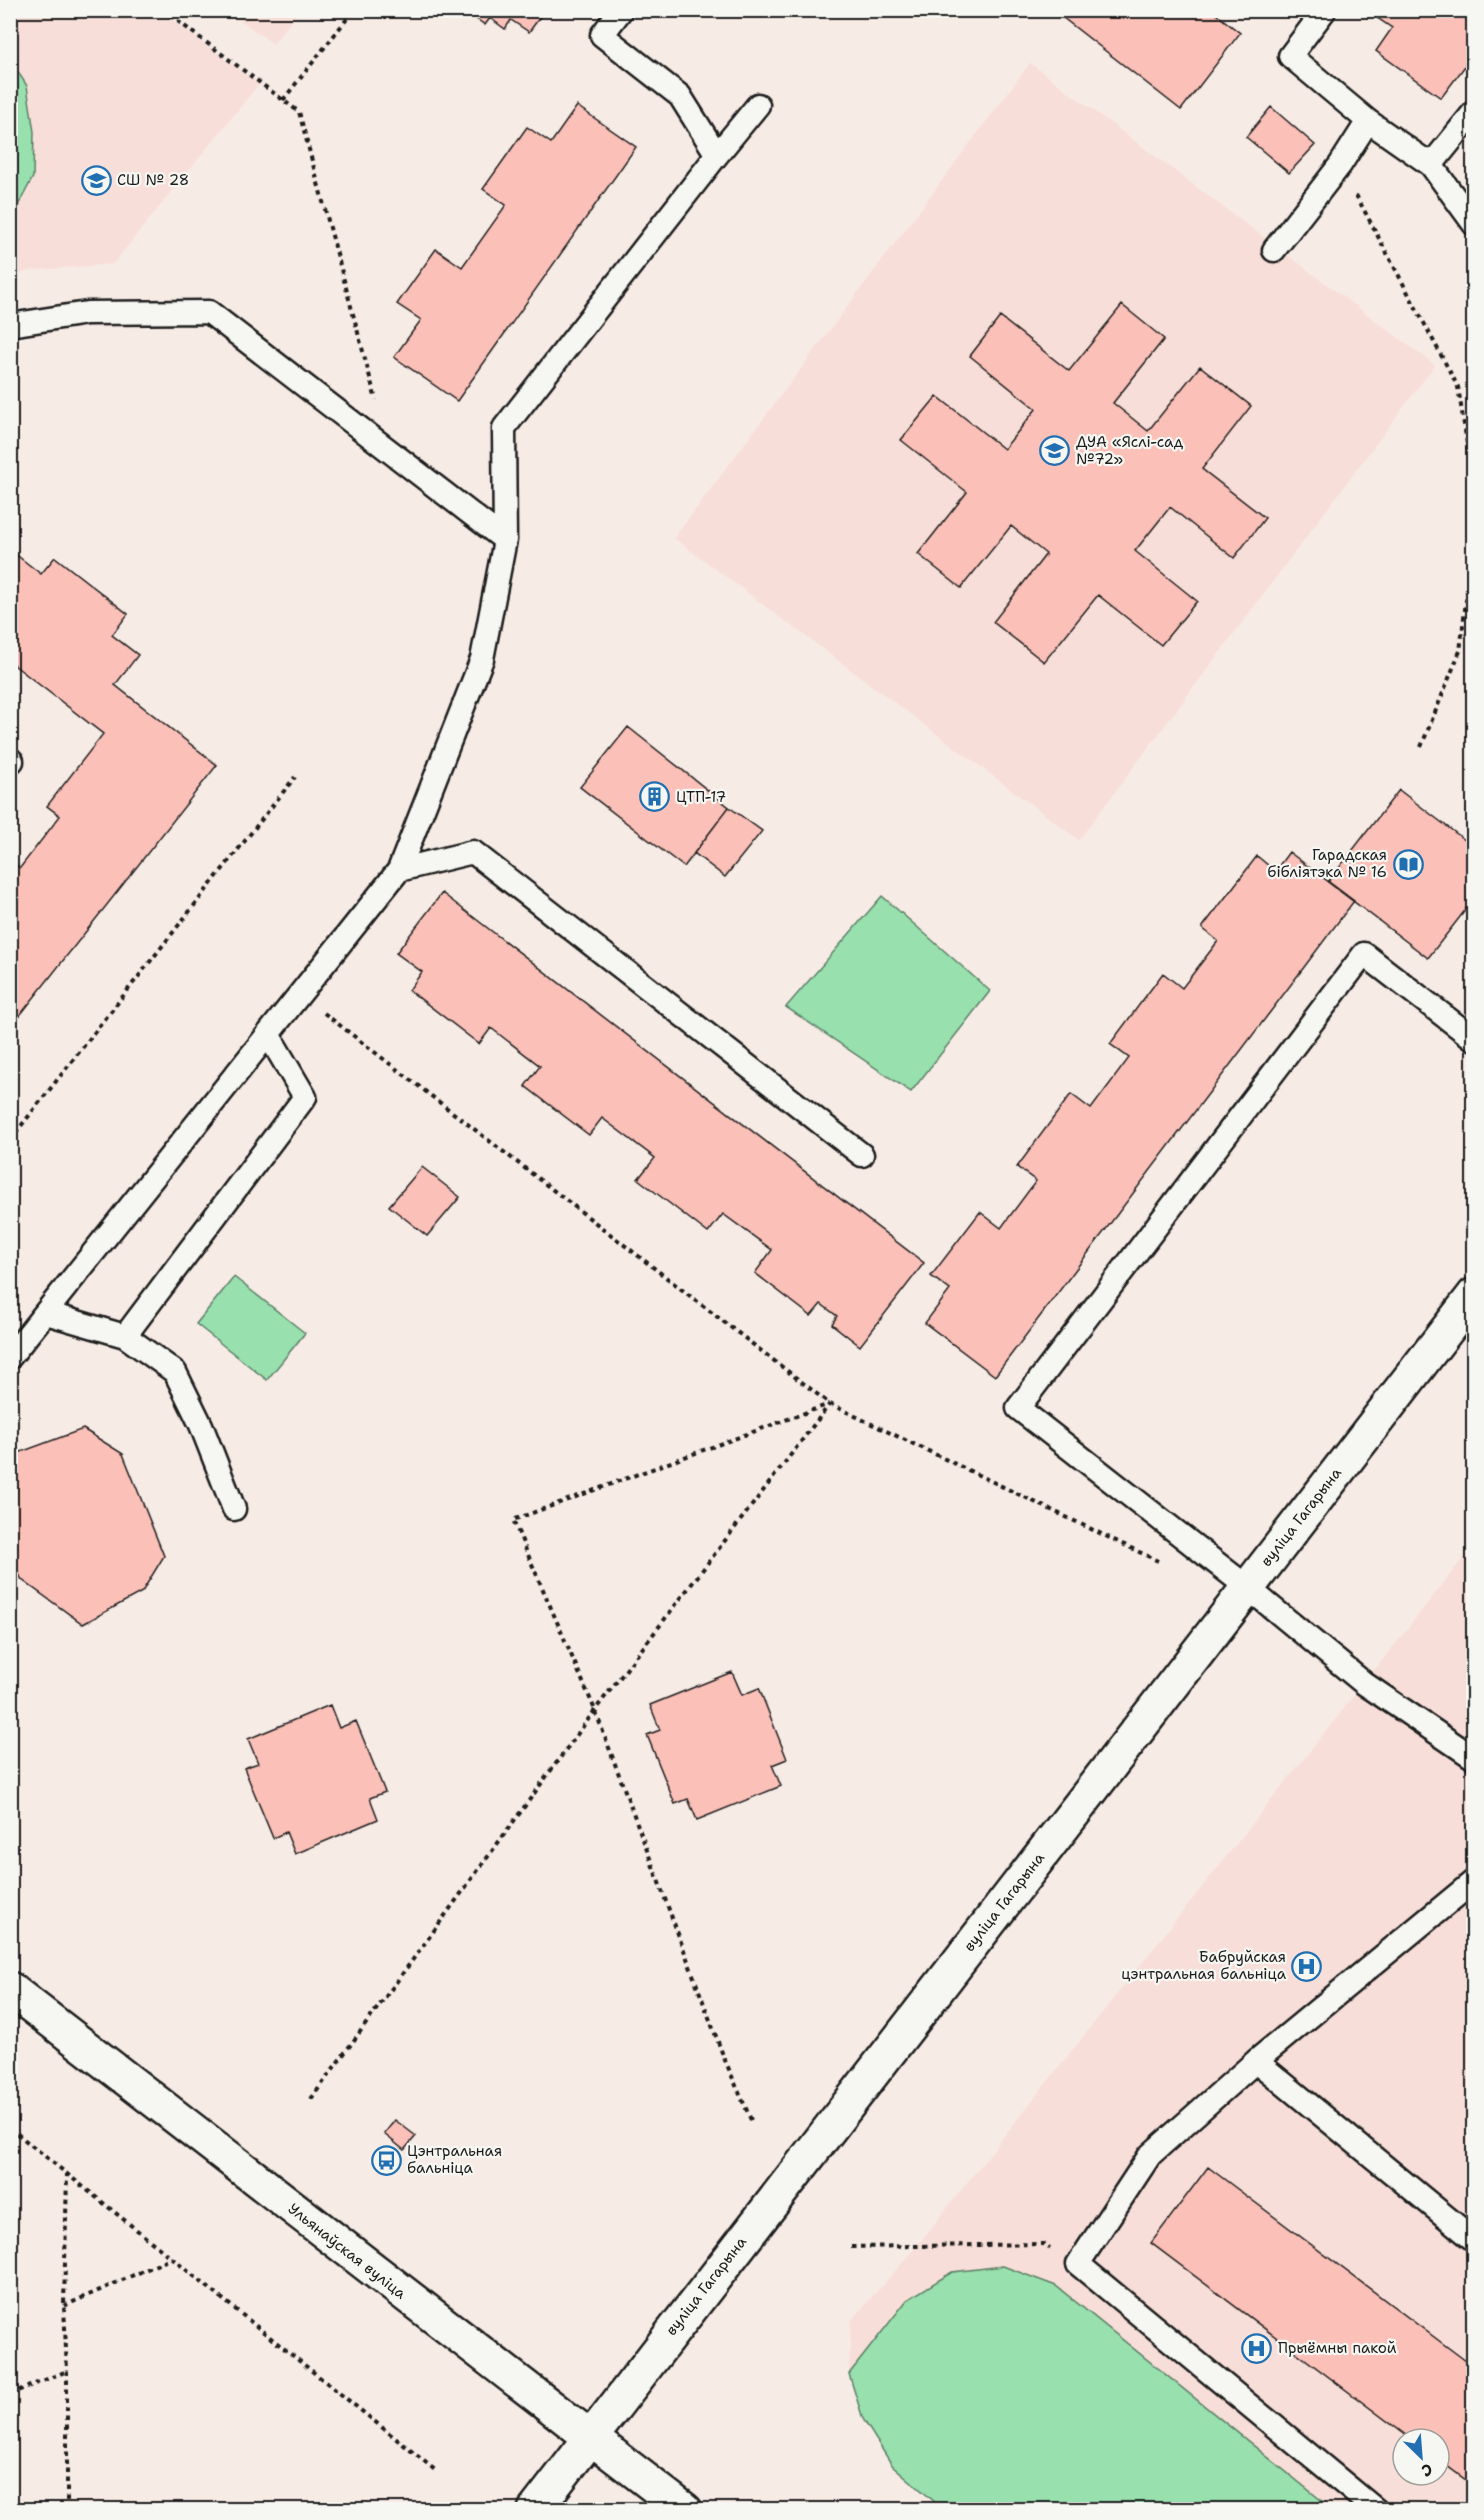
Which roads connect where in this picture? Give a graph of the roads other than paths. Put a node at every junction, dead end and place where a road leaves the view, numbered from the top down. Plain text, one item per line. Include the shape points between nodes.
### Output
1 (621, 10) edge
2 (1324, 11) edge
3 (758, 105) dead end
4 (1473, 112) edge
5 (1368, 121) junction
6 (717, 155) junction
7 (1431, 165) junction
8 (1473, 224) edge
9 (1274, 250) dead end
10 (10, 325) edge
11 (504, 540) junction
12 (399, 870) junction
13 (1470, 1030) edge
14 (268, 1034) junction
15 (862, 1155) dead end
16 (1473, 1295) edge
17 (46, 1313) junction
18 (125, 1336) junction
19 (10, 1357) edge
20 (234, 1509) dead end
21 (1247, 1587) junction
22 (1473, 1758) edge
23 (1473, 1881) edge
24 (10, 1989) edge
25 (1256, 2061) junction
26 (1473, 2240) edge
27 (590, 2437) junction
28 (535, 2510) edge
29 (685, 2510) edge
30 (1376, 2510) edge

1 - 6 lane via 602,35 680,96
2 - 5 lane via 1290,56
3 - 6 lane
4 - 7 lane
5 - 7 lane
5 - 9 lane via 1340,165
6 - 11 lane via 504,428
7 - 8 lane
10 - 11 lane via 87,313 209,312
11 - 12 lane via 482,658
12 - 14 lane
12 - 15 lane via 473,852
13 - 21 lane via 1364,954 1018,1408
14 - 17 lane
14 - 18 lane via 305,1097
16 - 21 main road, вуліца Гагарына
17 - 18 lane
17 - 19 lane
18 - 20 lane via 175,1372
21 - 22 lane via 1365,1684
21 - 27 main road, вуліца Гагарына
23 - 25 lane
24 - 27 main road, Ульянаўская вуліца
25 - 26 lane
25 - 30 lane via 1150,2155 1078,2264
27 - 28 main road, вуліца Гагарына
27 - 29 main road, Ульянаўская вуліца

